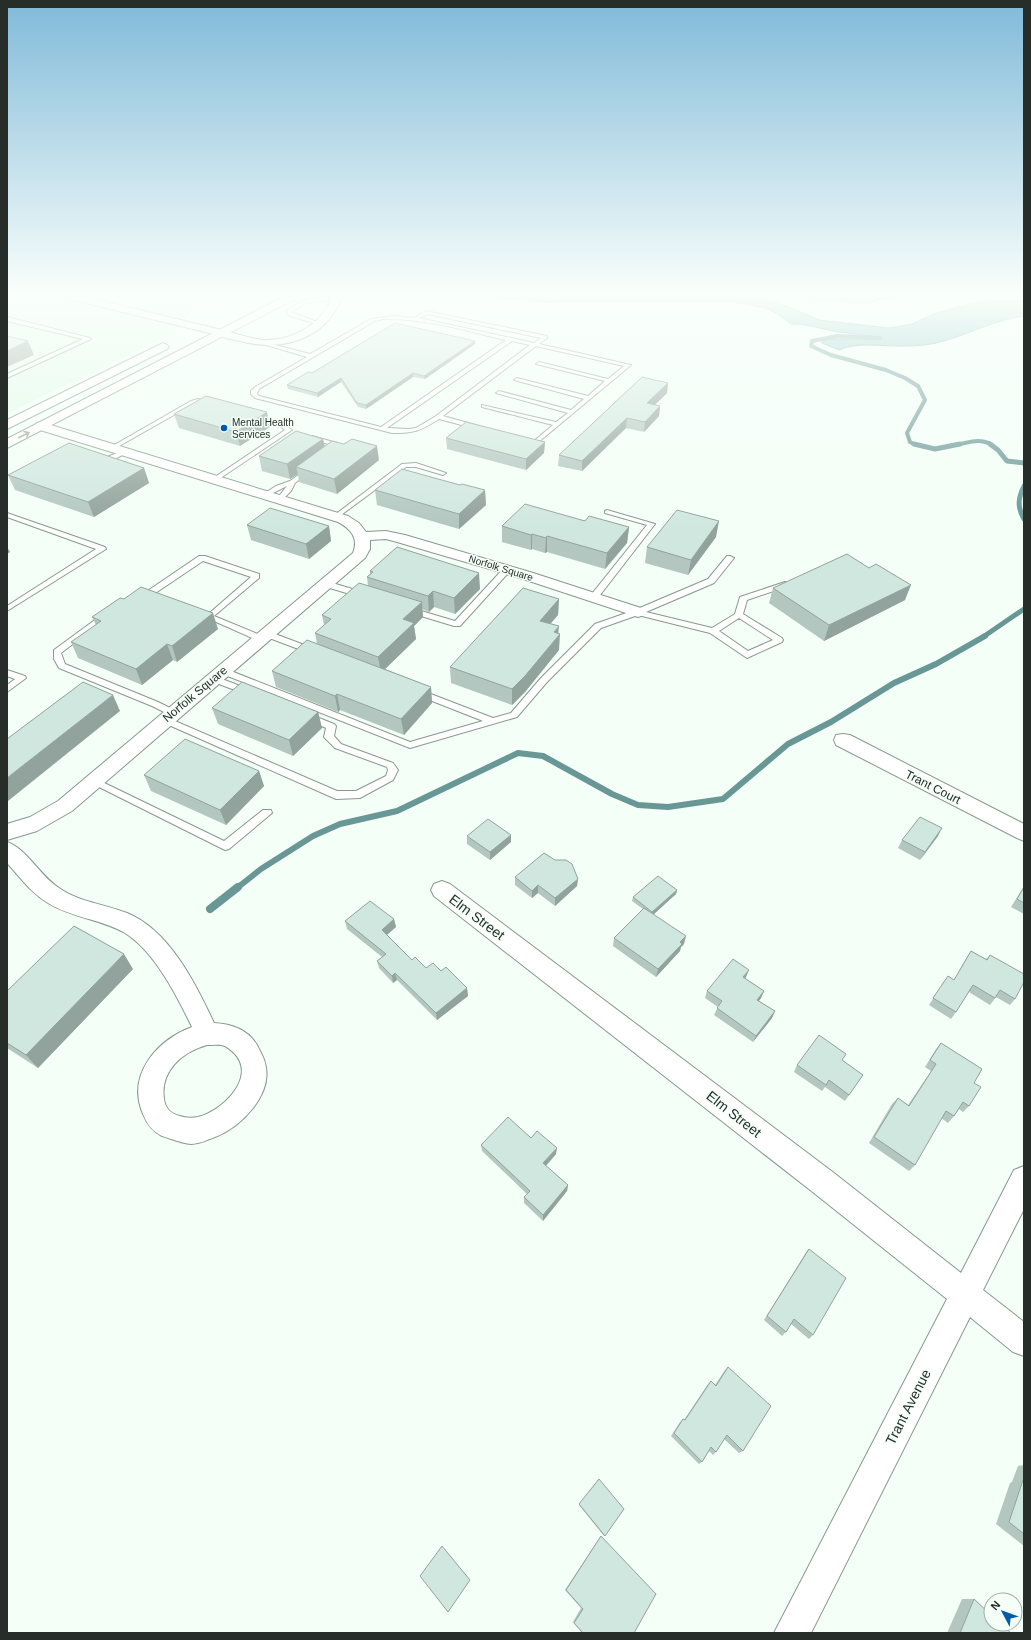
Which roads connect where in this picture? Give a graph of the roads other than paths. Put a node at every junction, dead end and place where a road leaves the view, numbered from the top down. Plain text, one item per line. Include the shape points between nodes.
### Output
1 (109, 374) edge
2 (145, 374) edge
3 (281, 374) edge
4 (462, 374) edge
5 (496, 374) edge
6 (579, 374) edge
7 (618, 374) edge
8 (517, 380) dead end
9 (610, 381) junction
10 (499, 393) dead end
11 (589, 398) junction
12 (214, 405) edge
13 (484, 406) dead end
14 (572, 412) junction
15 (252, 416) edge
16 (438, 417) junction
17 (557, 424) junction
18 (7, 425) edge
19 (42, 426) junction
20 (382, 429) junction
21 (483, 429) edge
22 (312, 438) edge
23 (520, 439) edge
24 (7, 444) edge
25 (118, 450) junction
26 (327, 457) edge
27 (95, 458) edge
28 (316, 465) edge
29 (443, 472) dead end
30 (214, 480) junction
31 (292, 482) junction
32 (272, 497) junction
33 (607, 512) dead end
34 (7, 515) edge
35 (335, 517) junction
36 (363, 536) junction
37 (730, 558) dead end
38 (507, 570) junction
39 (786, 583) edge
40 (326, 584) junction
41 (134, 596) edge
42 (594, 597) junction
43 (372, 598) edge
44 (403, 608) edge
45 (7, 609) edge
46 (115, 610) edge
47 (638, 612) junction
48 (739, 615) junction
49 (713, 631) junction
50 (264, 636) junction
51 (318, 654) edge
52 (7, 673) edge
53 (218, 675) junction
54 (7, 689) edge
55 (412, 690) edge
56 (258, 696) edge
57 (302, 714) edge
58 (169, 716) junction
59 (492, 721) junction
60 (843, 740) dead end
61 (94, 781) junction
62 (267, 813) dead end
63 (7, 832) edge
64 (1024, 833) edge
65 (7, 850) edge
66 (442, 890) dead end
67 (207, 1034) dead end
68 (1024, 1180) edge
69 (966, 1295) junction
70 (1024, 1341) edge
71 (792, 1633) edge

1 - 18 main road
2 - 19 main road
3 - 20 lane via 257,388 254,394 257,397
4 - 20 lane
5 - 16 lane
6 - 9 lane
7 - 9 lane
8 - 11 lane
9 - 11 lane
10 - 14 lane
11 - 14 lane
12 - 25 lane via 193,402
13 - 17 lane
14 - 17 lane
15 - 30 lane via 282,425 289,430
16 - 20 lane via 418,429 409,431
16 - 21 lane
17 - 23 lane via 535,443
24 -> 19 main road
19 - 25 street
22 - 26 lane via 335,444 333,452
25 - 27 lane via 106,460
25 - 30 street
28 - 31 lane
29 - 35 lane via 416,465 404,465
30 - 32 street
31 - 32 lane via 278,487
31 - 32 lane via 289,490
32 - 35 street
33 - 42 lane via 651,524
34 - 45 lane via 102,549
35 - 36 street via 349,522
36 - 38 street, Norfolk Square via 386,535 400,538
36 - 40 street, Norfolk Square via 360,555
37 - 47 lane via 711,581
38 - 42 street, Norfolk Square
38 - 44 lane via 457,624
39 - 48 lane via 743,599
40 - 43 lane
40 - 50 street, Norfolk Square
41 - 50 lane via 151,595 202,558 256,576 205,616
42 - 47 street, Norfolk Square
46 - 58 lane via 57,652 58,659 62,666 155,704
47 - 49 lane
47 - 59 lane via 598,626 544,680 514,715
48 - 49 lane
48 - 49 lane via 779,640 747,655
50 - 51 lane
50 - 53 street, Norfolk Square
52 - 54 lane via 22,678
53 - 56 lane
53 - 58 street, Norfolk Square
53 - 59 lane via 410,745
55 - 59 lane
57 - 58 lane via 331,726 329,737 338,746 390,765 393,770 390,778 357,794 336,795
58 - 61 street, Norfolk Square
60 - 64 street, Trant Court
61 - 62 lane via 225,846
61 - 63 street, Norfolk Square via 65,806 47,817
65 - 67 street via 37,884 57,898 82,909 121,920 140,932 155,947 184,986
66 - 69 street, Elm Street
68 - 69 street, Trant Avenue
69 - 70 street, Elm Street
69 - 71 street, Trant Avenue

